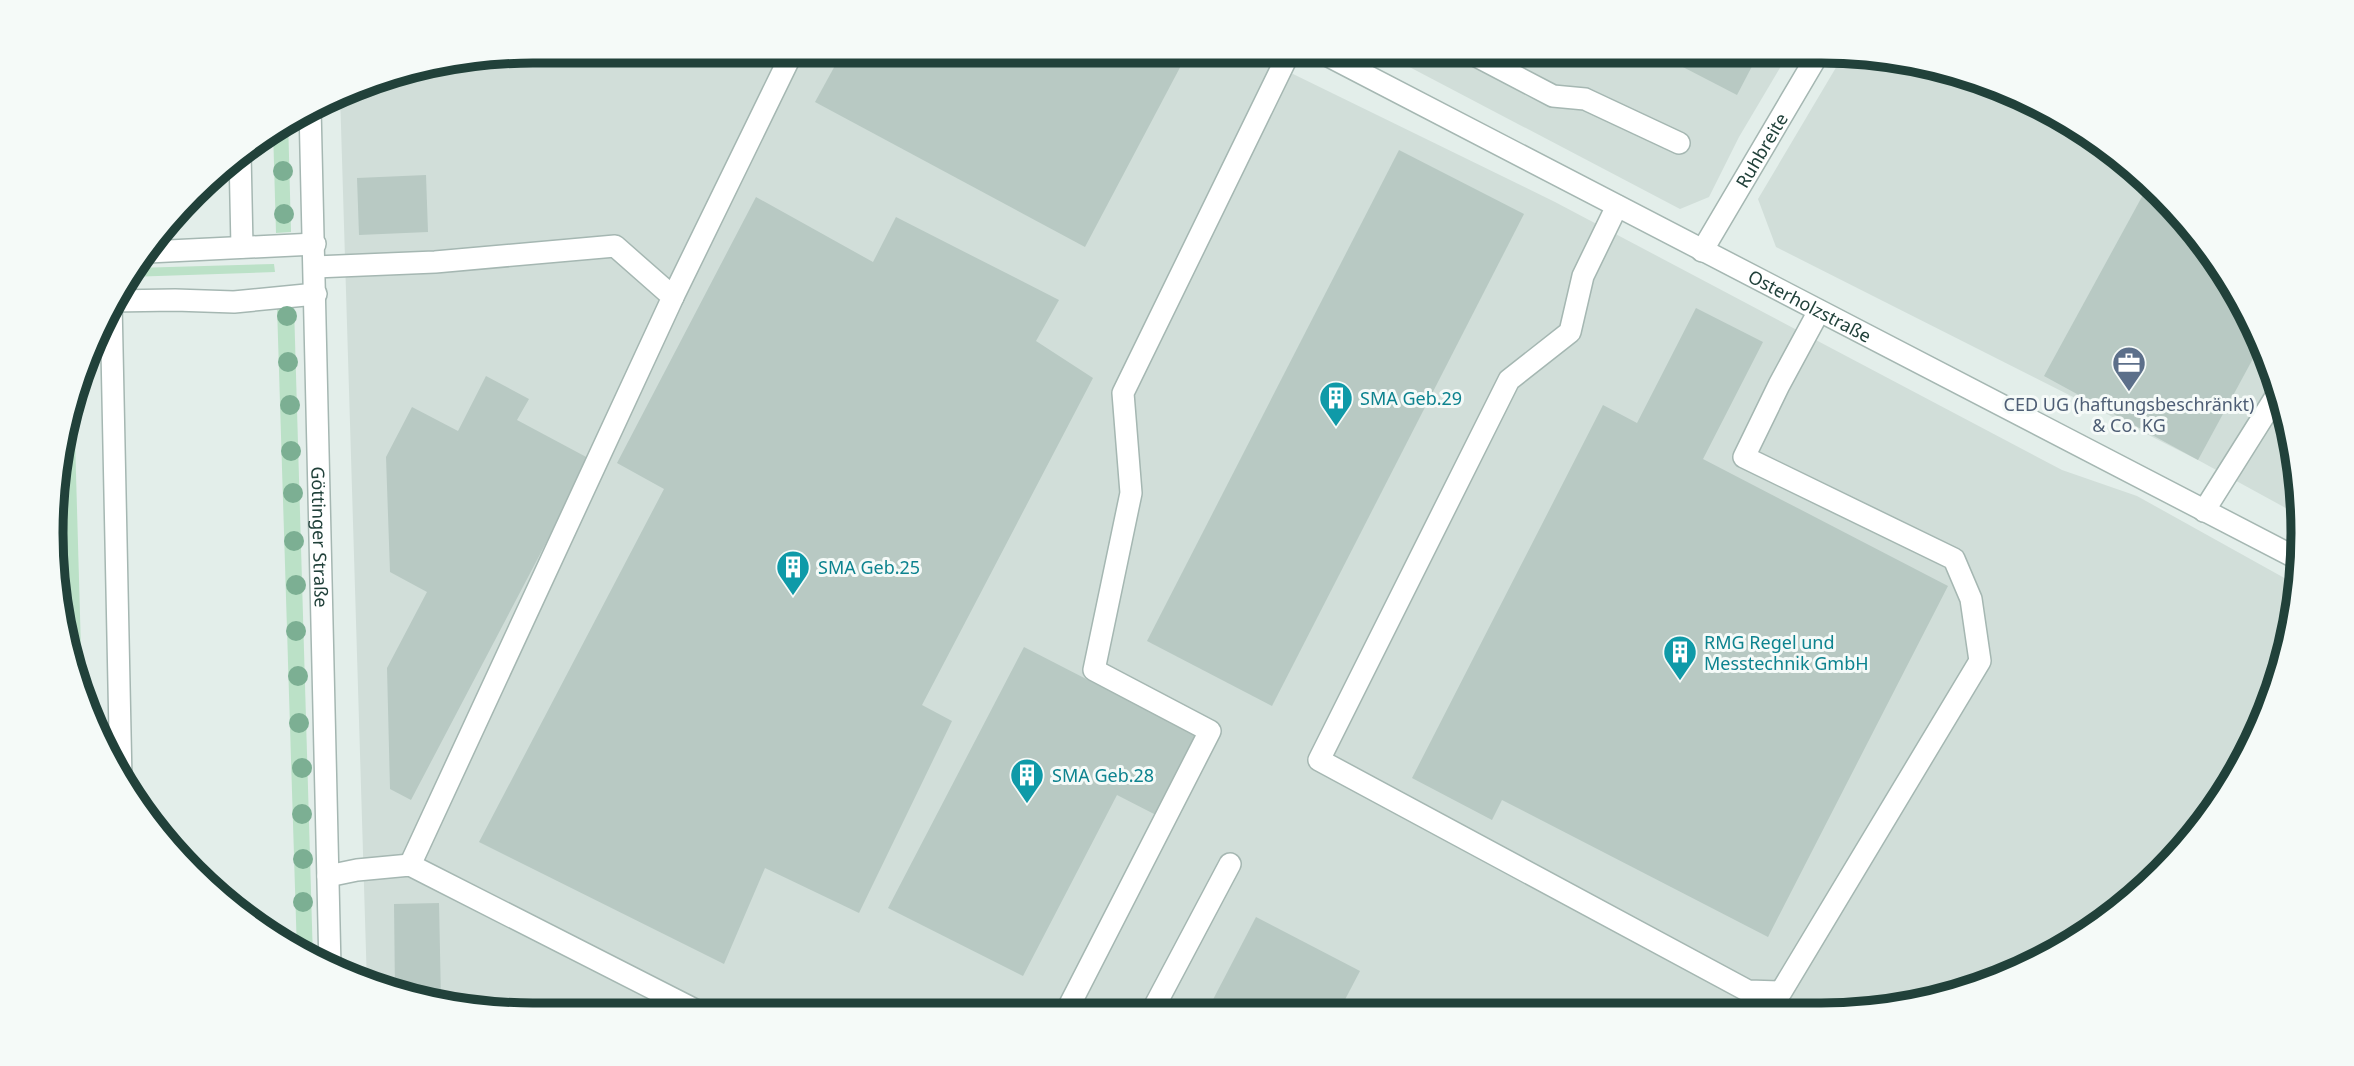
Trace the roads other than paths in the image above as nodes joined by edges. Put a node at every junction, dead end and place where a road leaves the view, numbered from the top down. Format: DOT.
graph roads {
  1 [pos="787,63"];
  2 [pos="1284,63"];
  3 [pos="1362,63"];
  4 [pos="1490,63"];
  5 [pos="1813,63"];
  6 [pos="310,119"];
  7 [pos="1679,143"];
  8 [pos="240,166"];
  9 [pos="1617,206"];
  10 [pos="314,244"];
  11 [pos="242,247"];
  12 [pos="1702,251"];
  13 [pos="157,252"];
  14 [pos="315,267"];
  15 [pos="316,294"];
  16 [pos="673,297"];
  17 [pos="124,302"];
  18 [pos="1819,311"];
  19 [pos="112,323"];
  20 [pos="2272,402"];
  21 [pos="2204,511"];
  22 [pos="2290,555"];
  23 [pos="121,758"];
  24 [pos="1230,864"];
  25 [pos="410,865"];
  26 [pos="328,876"];
  27 [pos="330,957"];
  28 [pos="681,1003"];
  29 [pos="1071,1003"];
  30 [pos="1156,1003"];
  1 -- 16 [label="street"];
  2 -- 29 [label="street"];
  3 -- 9 [label="street, Osterholzstraße"];
  4 -- 7 [label="street"];
  5 -- 12 [label="street, Ruhbreite"];
  6 -- 10 [label="street, Göttinger Straße"];
  8 -- 11 [label="street"];
  9 -- 12 [label="street, Osterholzstraße"];
  9 -- 18 [label="street"];
  10 -- 11 [label="street"];
  10 -- 14 [label="street, Göttinger Straße"];
  11 -- 13 [label="street"];
  12 -- 18 [label="street, Osterholzstraße"];
  14 -- 15 [label="street, Göttinger Straße"];
  14 -- 16 [label="street"];
  15 -- 17 [label="street"];
  15 -- 26 [label="street, Göttinger Straße"];
  16 -- 25 [label="street"];
  18 -- 21 [label="street, Osterholzstraße"];
  19 -- 23 [label="street"];
  20 -- 21 [label="street"];
  21 -- 22 [label="street, Osterholzstraße"];
  24 -- 30 [label="street"];
  25 -- 26 [label="street"];
  25 -- 28 [label="street"];
  26 -- 27 [label="street, Göttinger Straße"];
}
